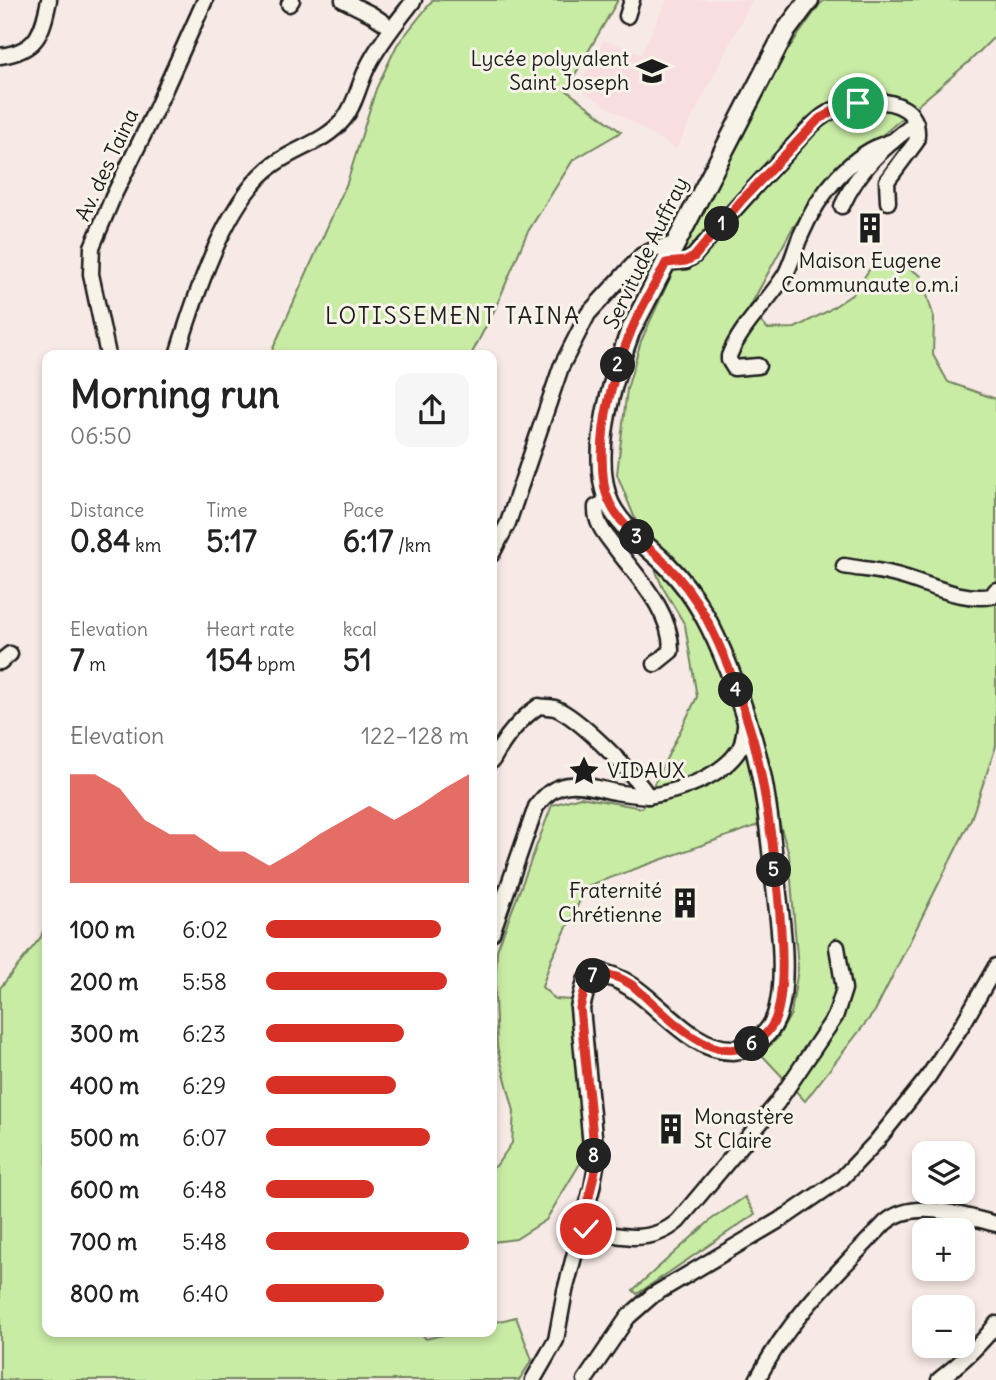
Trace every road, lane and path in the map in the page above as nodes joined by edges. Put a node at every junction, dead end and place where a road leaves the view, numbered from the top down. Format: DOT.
graph roads {
  1 [pos="49,0"];
  2 [pos="205,0"];
  3 [pos="343,0"];
  4 [pos="414,0"];
  5 [pos="632,0"];
  6 [pos="808,0"];
  7 [pos="627,16"];
  8 [pos="392,28"];
  9 [pos="0,56"];
  10 [pos="916,123"];
  11 [pos="893,141"];
  12 [pos="888,202"];
  13 [pos="842,206"];
  14 [pos="676,244"];
  15 [pos="666,263"];
  16 [pos="107,350"];
  17 [pos="179,350"];
  18 [pos="758,366"];
  19 [pos="608,501"];
  20 [pos="497,544"];
  21 [pos="844,566"];
  22 [pos="996,590"];
  23 [pos="655,664"];
  24 [pos="746,721"];
  25 [pos="497,753"];
  26 [pos="648,796"];
  27 [pos="497,919"];
  28 [pos="836,947"];
  29 [pos="996,966"];
  30 [pos="594,1157"];
  31 [pos="996,1224"];
  32 [pos="582,1228"];
  33 [pos="996,1324"];
  34 [pos="533,1380"];
  35 [pos="585,1380"];
  36 [pos="757,1380"];
  37 [pos="939,1380"];
  1 -- 9 [label="street"];
  2 -- 16 [label="street, Av. des Taina"];
  3 -- 8 [label="street"];
  4 -- 8 [label="street"];
  5 -- 7 [label="street"];
  6 -- 14 [label="street, Servitude Auffray"];
  8 -- 17 [label="street"];
  10 -- 11 [label="street"];
  10 -- 12 [label="street"];
  10 -- 15 [label="street"];
  11 -- 13 [label="street"];
  11 -- 18 [label="street"];
  14 -- 15 [label="street, Servitude Auffray"];
  14 -- 20 [label="street"];
  15 -- 19 [label="street, Servitude Auffray"];
  19 -- 23 [label="street"];
  19 -- 24 [label="street, Servitude Auffray"];
  21 -- 22 [label="street"];
  24 -- 26 [label="street"];
  24 -- 30 [label="street, Servitude Auffray"];
  25 -- 26 [label="street"];
  26 -- 27 [label="street"];
  28 -- 32 [label="street"];
  29 -- 35 [label="street"];
  30 -- 32 [label="street"];
  31 -- 36 [label="street"];
  32 -- 34 [label="street"];
  33 -- 37 [label="street"];
}
